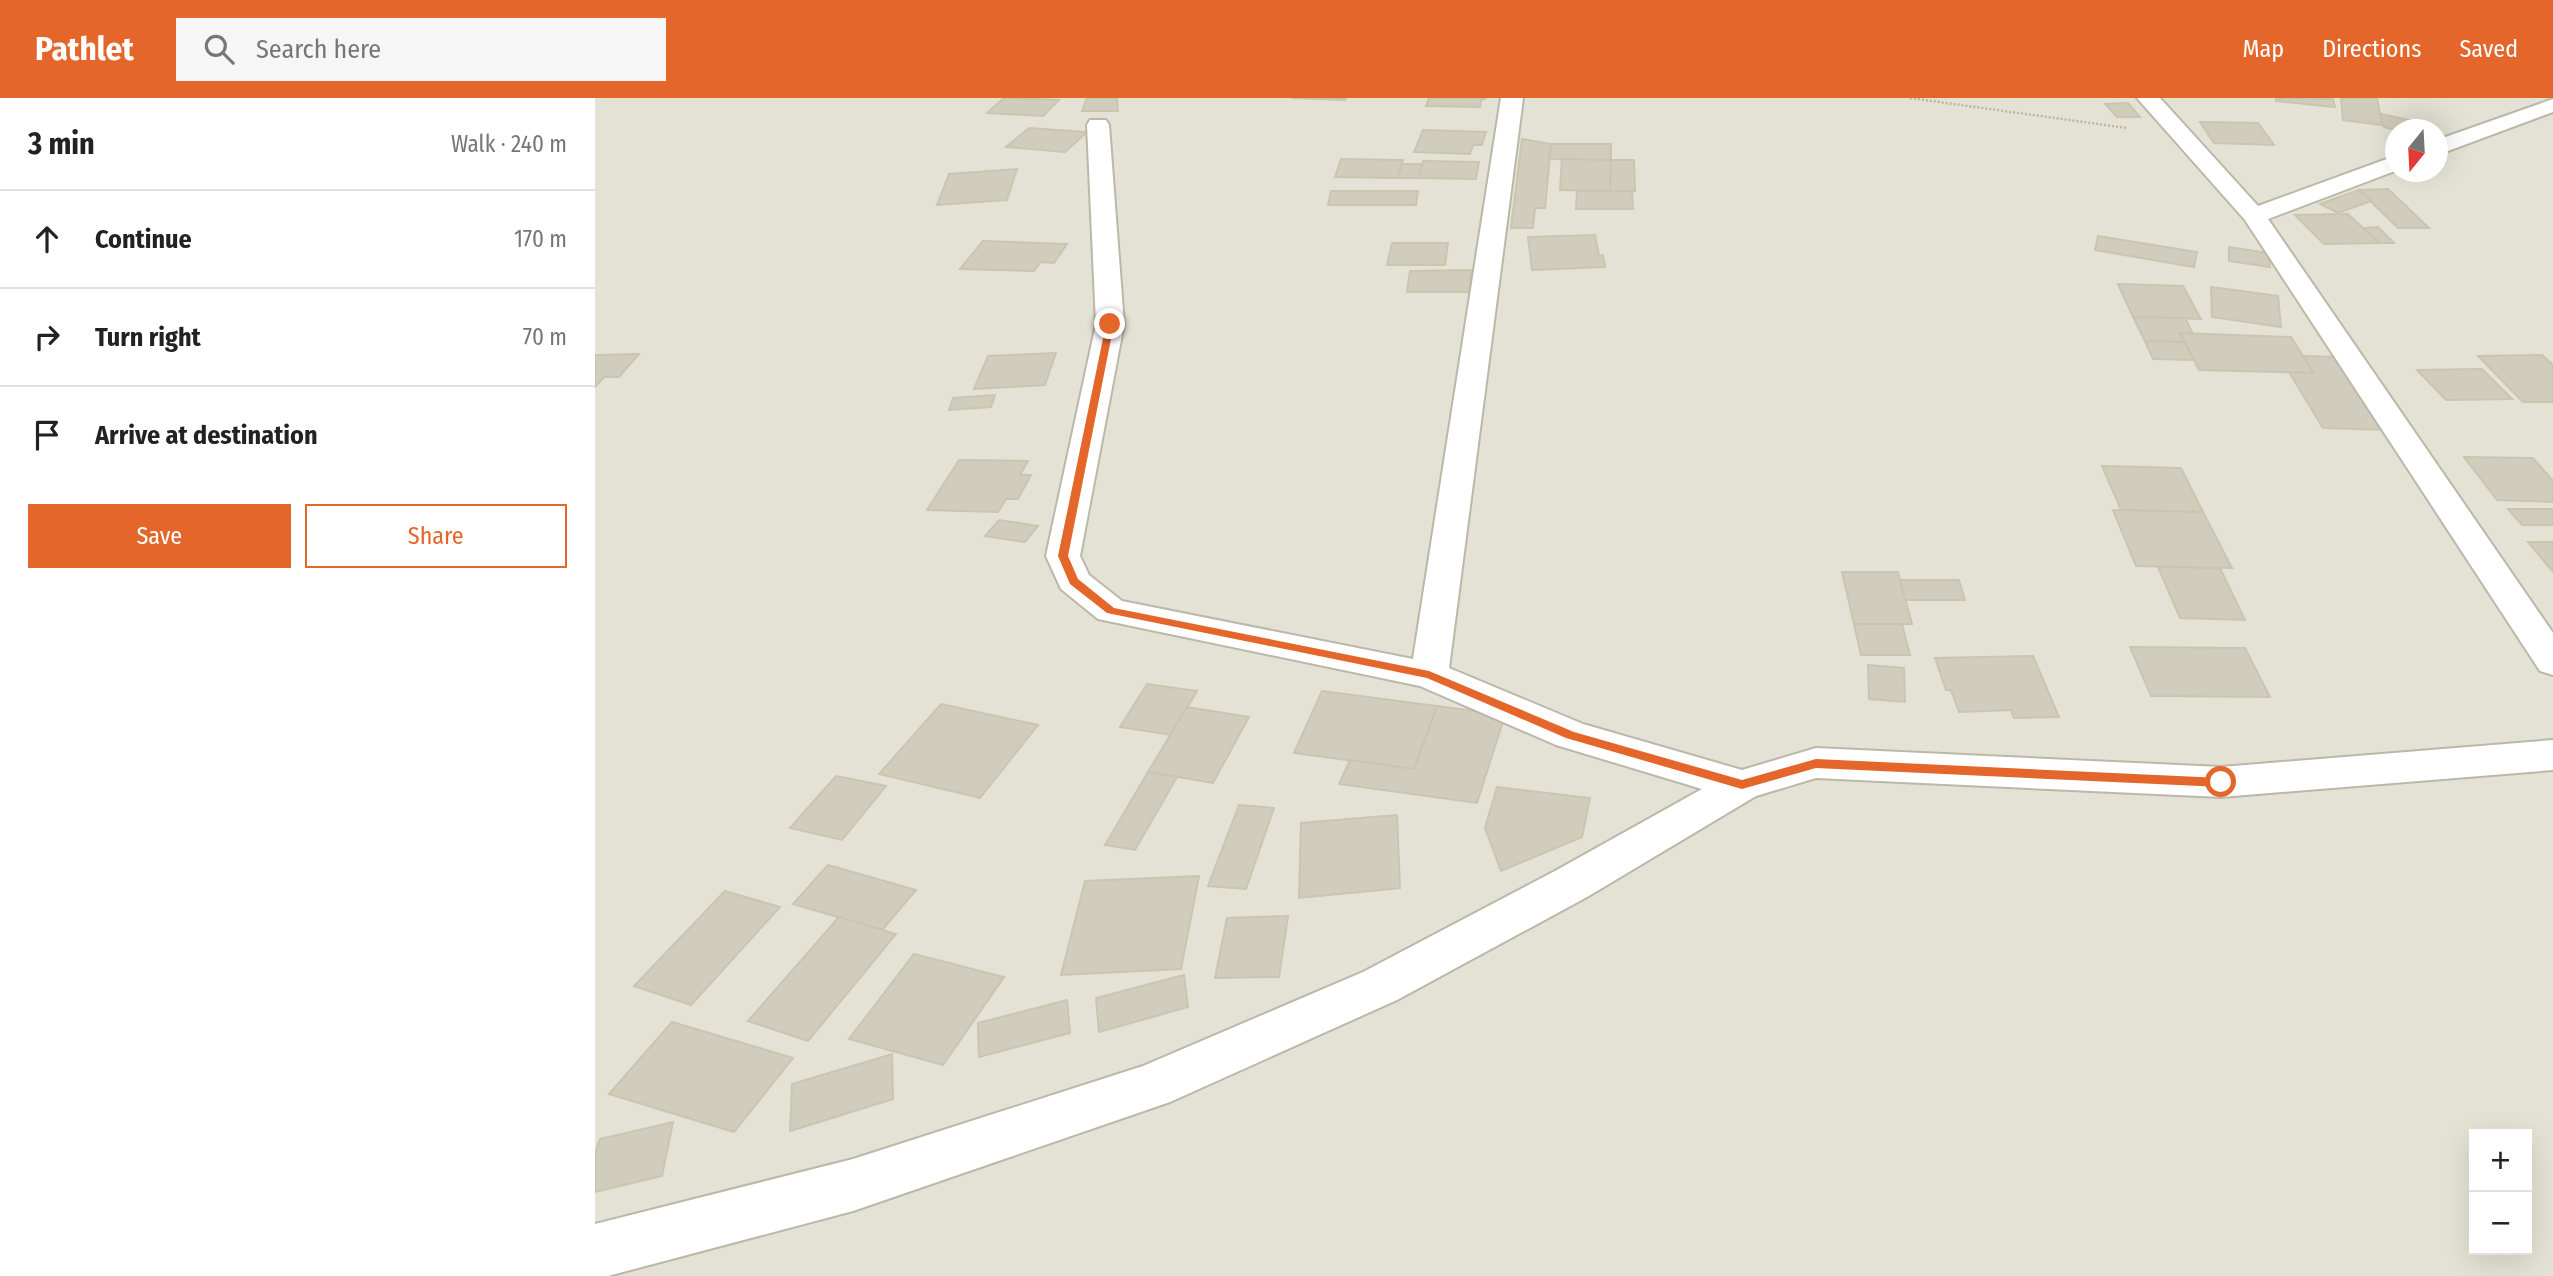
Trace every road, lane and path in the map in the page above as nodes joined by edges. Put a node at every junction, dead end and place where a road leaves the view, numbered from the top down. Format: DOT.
graph roads {
  1 [pos="1512,98"];
  2 [pos="1910,98"];
  3 [pos="2147,98"];
  4 [pos="2553,105"];
  5 [pos="1098,125"];
  6 [pos="2183,135"];
  7 [pos="2448,144"];
  8 [pos="2385,167"];
  9 [pos="2254,216"];
  10 [pos="2553,662"];
  11 [pos="1429,674"];
  12 [pos="2553,755"];
  13 [pos="1742,785"];
  14 [pos="595,1252"];
  1 -- 11 [label="street"];
  2 -- 6 [label="path"];
  3 -- 6 [label="street"];
  4 -- 7 [label="street"];
  5 -- 11 [label="street"];
  6 -- 9 [label="street"];
  8 -- 9 [label="street"];
  9 -- 10 [label="street"];
  11 -- 13 [label="street"];
  12 -- 13 [label="street"];
  13 -- 14 [label="street"];
}
